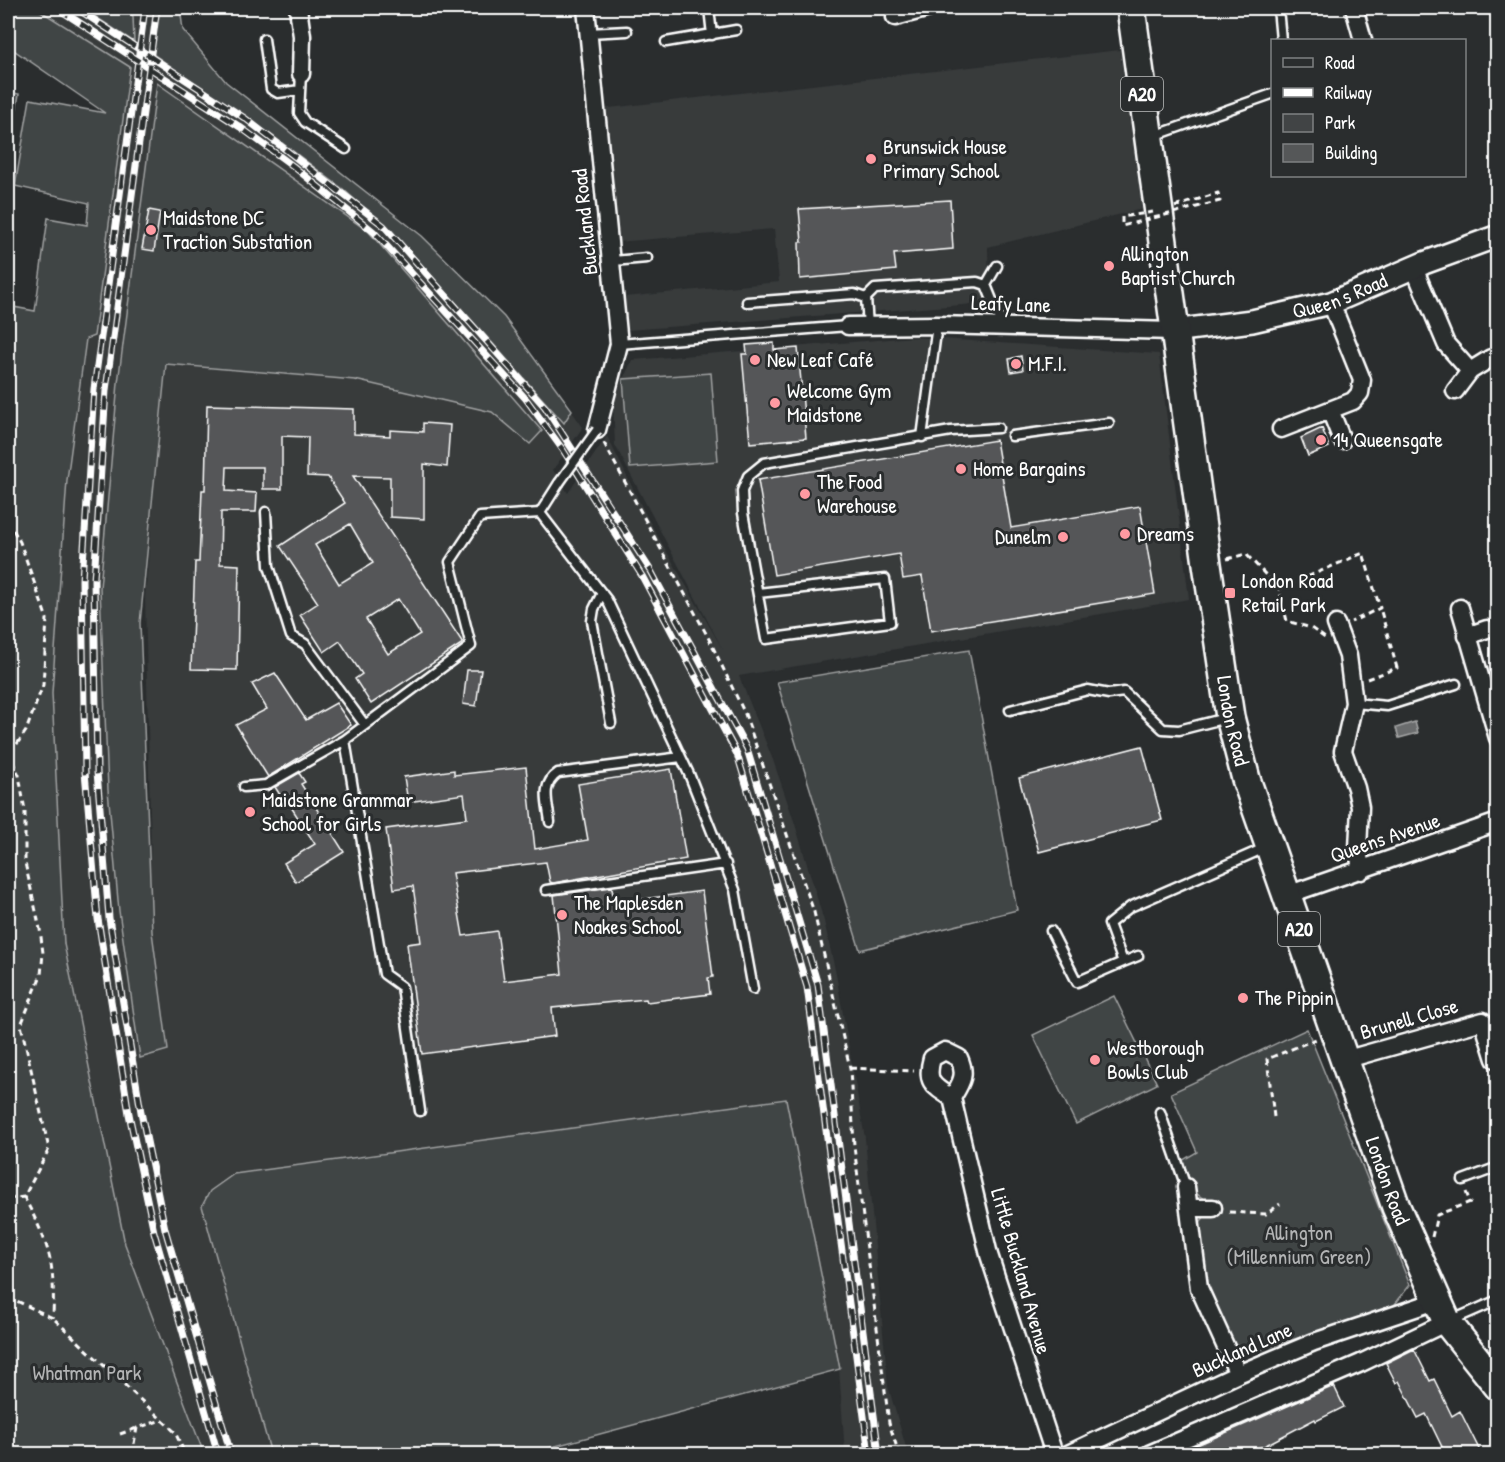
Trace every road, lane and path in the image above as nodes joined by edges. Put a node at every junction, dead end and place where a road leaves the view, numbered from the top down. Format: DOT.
graph roads {
  1 [pos="298,8"];
  2 [pos="586,8"];
  3 [pos="708,8"];
  4 [pos="929,8"];
  5 [pos="1131,8"];
  6 [pos="1278,8"];
  7 [pos="1354,8"];
  8 [pos="895,17"];
  9 [pos="736,30"];
  10 [pos="627,31"];
  11 [pos="588,33"];
  12 [pos="712,35"];
  13 [pos="264,39"];
  14 [pos="1281,39"];
  15 [pos="1363,39"];
  16 [pos="666,42"];
  17 [pos="300,82"];
  18 [pos="1271,94"];
  19 [pos="1148,138"];
  20 [pos="346,149"];
  21 [pos="1171,208"];
  22 [pos="1153,212"];
  23 [pos="1497,236"];
  24 [pos="647,258"];
  25 [pos="613,261"];
  26 [pos="998,266"];
  27 [pos="1414,268"];
  28 [pos="986,285"];
  29 [pos="866,298"];
  30 [pos="747,302"];
  31 [pos="1331,303"];
  32 [pos="937,325"];
  33 [pos="848,326"];
  34 [pos="868,326"];
  35 [pos="1003,327"];
  36 [pos="1173,331"];
  37 [pos="619,344"];
  38 [pos="1491,358"];
  39 [pos="1470,371"];
  40 [pos="1455,391"];
  41 [pos="1330,410"];
  42 [pos="1109,423"];
  43 [pos="998,428"];
  44 [pos="1281,429"];
  45 [pos="597,430"];
  46 [pos="922,436"];
  47 [pos="1012,436"];
  48 [pos="1342,440"];
  49 [pos="266,512"];
  50 [pos="540,513"];
  51 [pos="8,521"];
  52 [pos="1207,564"];
  53 [pos="1279,589"];
  54 [pos="602,593"];
  55 [pos="758,593"];
  56 [pos="1380,608"];
  57 [pos="1460,608"];
  58 [pos="1342,623"];
  59 [pos="1487,629"];
  60 [pos="1467,636"];
  61 [pos="1348,656"];
  62 [pos="1351,684"];
  63 [pos="1456,684"];
  64 [pos="1353,703"];
  65 [pos="1010,710"];
  66 [pos="1230,717"];
  67 [pos="611,723"];
  68 [pos="365,725"];
  69 [pos="1497,738"];
  70 [pos="345,740"];
  71 [pos="9,753"];
  72 [pos="681,757"];
  73 [pos="8,773"];
  74 [pos="244,787"];
  75 [pos="550,822"];
  76 [pos="1497,822"];
  77 [pos="1270,846"];
  78 [pos="726,864"];
  79 [pos="1361,871"];
  80 [pos="546,890"];
  81 [pos="1287,896"];
  82 [pos="1052,931"];
  83 [pos="1138,956"];
  84 [pos="1124,962"];
  85 [pos="753,989"];
  86 [pos="1302,1044"];
  87 [pos="1495,1059"];
  88 [pos="1344,1060"];
  89 [pos="850,1068"];
  90 [pos="928,1072"];
  91 [pos="952,1098"];
  92 [pos="420,1111"];
  93 [pos="1160,1112"];
  94 [pos="1274,1117"];
  95 [pos="1497,1167"];
  96 [pos="1463,1180"];
  97 [pos="1186,1186"];
  98 [pos="24,1197"];
  99 [pos="8,1199"];
  100 [pos="1280,1204"];
  101 [pos="1189,1208"];
  102 [pos="1213,1208"];
  103 [pos="1411,1243"];
  104 [pos="8,1297"];
  105 [pos="1497,1300"];
  106 [pos="1443,1311"];
  107 [pos="53,1318"];
  108 [pos="1238,1374"];
  109 [pos="1497,1386"];
  110 [pos="162,1420"];
  111 [pos="137,1428"];
  112 [pos="120,1434"];
  113 [pos="132,1455"];
  114 [pos="185,1455"];
  115 [pos="899,1455"];
  116 [pos="1054,1455"];
  117 [pos="1068,1455"];
  118 [pos="1149,1455"];
  1 -- 17 [label="street"];
  2 -- 11 [label="street, Buckland Road"];
  3 -- 12 [label="lane"];
  4 -- 8 [label="street"];
  5 -- 19 [label="main road, London Road / A20"];
  6 -- 14 [label="lane"];
  7 -- 15 [label="street"];
  9 -- 12 [label="lane"];
  10 -- 11 [label="lane"];
  11 -- 25 [label="street, Buckland Road"];
  12 -- 16 [label="lane"];
  13 -- 17 [label="lane"];
  17 -- 20 [label="lane"];
  18 -- 19 [label="lane"];
  19 -- 36 [label="main road, London Road / A20"];
  21 -- 22 [label="path, bridge"];
  23 -- 27 [label="street, Queen's Road"];
  24 -- 25 [label="lane"];
  25 -- 37 [label="street, Buckland Road"];
  26 -- 28 [label="lane"];
  27 -- 31 [label="street, Queen's Road"];
  27 -- 39 [label="street"];
  28 -- 29 [label="lane"];
  28 -- 35 [label="lane"];
  29 -- 30 [label="lane"];
  29 -- 34 [label="lane"];
  31 -- 36 [label="street, Queen's Road"];
  31 -- 41 [label="street"];
  32 -- 34 [label="street, Leafy Lane"];
  32 -- 35 [label="street, Leafy Lane"];
  32 -- 46 [label="lane"];
  33 -- 34 [label="street, Leafy Lane"];
  33 -- 37 [label="lane"];
  35 -- 36 [label="street, Leafy Lane"];
  36 -- 52 [label="main road, London Road / A20"];
  37 -- 45 [label="street, Buckland Road"];
  38 -- 39 [label="street"];
  39 -- 40 [label="street"];
  41 -- 44 [label="street"];
  41 -- 48 [label="street"];
  42 -- 47 [label="lane"];
  43 -- 46 [label="lane"];
  45 -- 50 [label="lane, bridge"];
  45 -- 89 [label="path"];
  46 -- 55 [label="lane"];
  49 -- 68 [label="lane"];
  50 -- 54 [label="lane"];
  50 -- 68 [label="lane"];
  51 -- 71 [label="path"];
  52 -- 53 [label="path"];
  52 -- 66 [label="main road, London Road / A20"];
  53 -- 56 [label="path"];
  53 -- 61 [label="path"];
  54 -- 67 [label="lane"];
  54 -- 72 [label="lane"];
  55 -- 55 [label="lane"];
  56 -- 58 [label="path"];
  56 -- 62 [label="path"];
  57 -- 60 [label="street"];
  58 -- 61 [label="street"];
  59 -- 60 [label="street"];
  60 -- 69 [label="street"];
  61 -- 62 [label="street"];
  62 -- 64 [label="street"];
  63 -- 64 [label="lane"];
  64 -- 79 [label="street"];
  65 -- 66 [label="lane"];
  66 -- 77 [label="main road, London Road / A20"];
  68 -- 70 [label="lane"];
  70 -- 74 [label="lane"];
  70 -- 92 [label="lane"];
  71 -- 73 [label="path"];
  71 -- 98 [label="path"];
  72 -- 75 [label="lane"];
  72 -- 78 [label="lane"];
  76 -- 79 [label="street, Queens Avenue"];
  77 -- 81 [label="main road, London Road / A20"];
  77 -- 84 [label="lane"];
  78 -- 80 [label="lane"];
  78 -- 85 [label="lane"];
  79 -- 81 [label="street, Queens Avenue"];
  81 -- 88 [label="main road, London Road / A20"];
  82 -- 84 [label="lane"];
  83 -- 84 [label="lane"];
  86 -- 94 [label="path"];
  87 -- 88 [label="street, Brunell Close"];
  88 -- 103 [label="main road, London Road / A20"];
  89 -- 90 [label="path"];
  89 -- 115 [label="path"];
  90 -- 91 [label="street"];
  90 -- 91 [label="street"];
  91 -- 116 [label="street, Little Buckland Avenue"];
  93 -- 97 [label="lane"];
  95 -- 96 [label="lane"];
  96 -- 103 [label="path"];
  97 -- 101 [label="street"];
  98 -- 99 [label="path"];
  98 -- 107 [label="path"];
  100 -- 102 [label="path"];
  101 -- 102 [label="street"];
  101 -- 108 [label="street"];
  103 -- 106 [label="main road, London Road / A20"];
  104 -- 107 [label="path"];
  105 -- 106 [label="lane"];
  106 -- 108 [label="street, Buckland Lane"];
  106 -- 109 [label="main road, London Road / A20"];
  106 -- 118 [label="street"];
  107 -- 110 [label="path"];
  108 -- 117 [label="street, Buckland Lane"];
  110 -- 111 [label="path"];
  110 -- 114 [label="path"];
  111 -- 112 [label="path"];
  111 -- 113 [label="path"];
}
